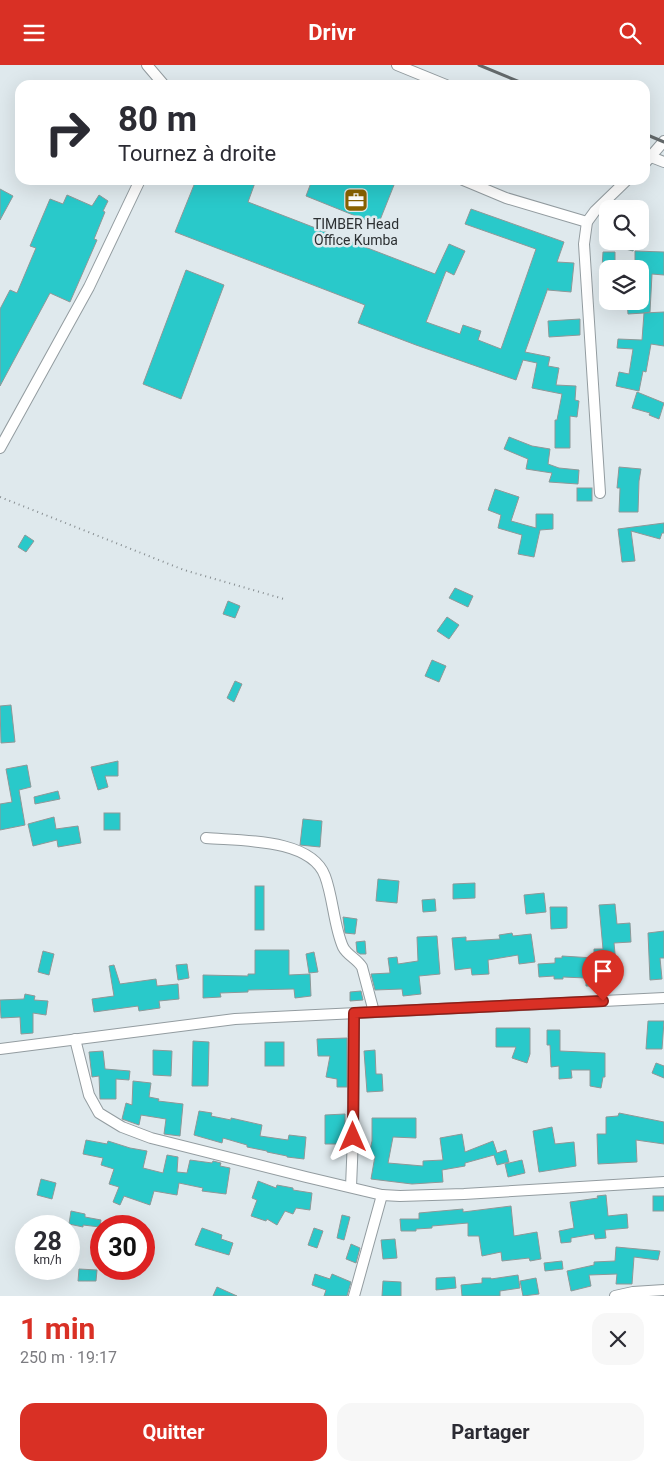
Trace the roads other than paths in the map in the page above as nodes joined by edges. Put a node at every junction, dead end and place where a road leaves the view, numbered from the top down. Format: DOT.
graph roads {
  1 [pos="147,65"];
  2 [pos="397,65"];
  3 [pos="160,80"];
  4 [pos="434,80"];
  5 [pos="664,141"];
  6 [pos="650,155"];
  7 [pos="650,159"];
  8 [pos="664,162"];
  9 [pos="138,185"];
  10 [pos="475,185"];
  11 [pos="622,185"];
  12 [pos="587,222"];
  13 [pos="0,448"];
  14 [pos="600,493"];
  15 [pos="206,838"];
  16 [pos="664,998"];
  17 [pos="374,1012"];
  18 [pos="354,1013"];
  19 [pos="75,1039"];
  20 [pos="0,1049"];
  21 [pos="664,1182"];
  22 [pos="351,1187"];
  23 [pos="382,1195"];
  24 [pos="664,1291"];
  25 [pos="354,1296"];
  26 [pos="615,1296"];
  1 -- 3 [label="street"];
  2 -- 4 [label="street"];
  5 -- 6 [label="street"];
  7 -- 8 [label="street"];
  9 -- 13 [label="street"];
  10 -- 12 [label="street"];
  11 -- 12 [label="street"];
  12 -- 14 [label="street"];
  15 -- 17 [label="street"];
  16 -- 17 [label="street"];
  17 -- 18 [label="street"];
  18 -- 19 [label="street"];
  18 -- 22 [label="street"];
  19 -- 20 [label="street"];
  19 -- 22 [label="street"];
  21 -- 23 [label="street"];
  22 -- 23 [label="street"];
  23 -- 25 [label="street"];
  24 -- 26 [label="street"];
}
